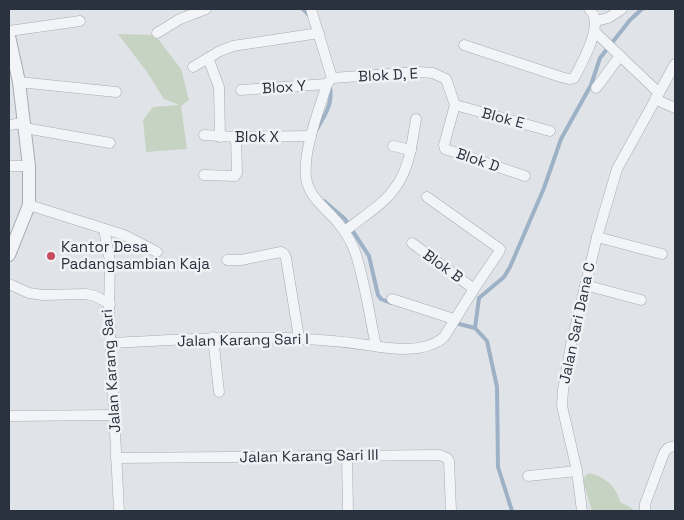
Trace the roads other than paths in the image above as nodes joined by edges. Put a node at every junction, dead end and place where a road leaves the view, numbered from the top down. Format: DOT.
graph roads {
  1 [pos="206,9"];
  2 [pos="311,9"];
  3 [pos="589,9"];
  4 [pos="622,9"];
  5 [pos="596,21"];
  6 [pos="80,22"];
  7 [pos="9,30"];
  8 [pos="157,33"];
  9 [pos="319,33"];
  10 [pos="598,35"];
  11 [pos="9,36"];
  12 [pos="464,45"];
  13 [pos="620,56"];
  14 [pos="208,58"];
  15 [pos="675,64"];
  16 [pos="193,67"];
  17 [pos="15,76"];
  18 [pos="330,81"];
  19 [pos="596,88"];
  20 [pos="241,90"];
  21 [pos="116,92"];
  22 [pos="657,96"];
  23 [pos="455,105"];
  24 [pos="675,108"];
  25 [pos="416,119"];
  26 [pos="9,125"];
  27 [pos="24,125"];
  28 [pos="550,131"];
  29 [pos="204,135"];
  30 [pos="311,136"];
  31 [pos="220,137"];
  32 [pos="236,137"];
  33 [pos="110,143"];
  34 [pos="393,146"];
  35 [pos="411,150"];
  36 [pos="9,166"];
  37 [pos="28,166"];
  38 [pos="204,175"];
  39 [pos="526,176"];
  40 [pos="427,197"];
  41 [pos="29,205"];
  42 [pos="104,230"];
  43 [pos="345,231"];
  44 [pos="597,237"];
  45 [pos="412,243"];
  46 [pos="157,252"];
  47 [pos="662,254"];
  48 [pos="9,255"];
  49 [pos="227,260"];
  50 [pos="9,284"];
  51 [pos="585,285"];
  52 [pos="474,289"];
  53 [pos="392,299"];
  54 [pos="641,300"];
  55 [pos="110,304"];
  56 [pos="454,319"];
  57 [pos="213,337"];
  58 [pos="299,338"];
  59 [pos="111,344"];
  60 [pos="376,346"];
  61 [pos="219,392"];
  62 [pos="114,415"];
  63 [pos="9,416"];
  64 [pos="675,446"];
  65 [pos="347,455"];
  66 [pos="116,458"];
  67 [pos="577,471"];
  68 [pos="528,476"];
  69 [pos="119,511"];
  70 [pos="348,511"];
  71 [pos="451,511"];
  72 [pos="582,511"];
  73 [pos="645,511"];
  1 -- 8 [label="street"];
  2 -- 9 [label="street"];
  3 -- 5 [label="street"];
  4 -- 5 [label="street"];
  5 -- 10 [label="street"];
  6 -- 7 [label="street"];
  9 -- 14 [label="street"];
  9 -- 18 [label="street"];
  10 -- 12 [label="street"];
  10 -- 13 [label="street"];
  11 -- 17 [label="street"];
  13 -- 19 [label="street"];
  13 -- 22 [label="street"];
  14 -- 16 [label="street"];
  14 -- 31 [label="street"];
  15 -- 22 [label="street, Jalan Sari Dana C"];
  17 -- 21 [label="street"];
  17 -- 27 [label="street"];
  18 -- 20 [label="street, Blox Y"];
  18 -- 23 [label="street, Blok D, E"];
  18 -- 30 [label="street"];
  22 -- 24 [label="street"];
  22 -- 44 [label="street, Jalan Sari Dana C"];
  23 -- 28 [label="street, Blok E"];
  23 -- 39 [label="street, Blok D"];
  25 -- 35 [label="street"];
  26 -- 27 [label="street"];
  27 -- 33 [label="street"];
  27 -- 37 [label="street"];
  29 -- 31 [label="street, Blok X"];
  30 -- 32 [label="street, Blok X"];
  30 -- 43 [label="street"];
  31 -- 32 [label="street, Blok X"];
  32 -- 38 [label="street"];
  34 -- 35 [label="street"];
  35 -- 43 [label="street"];
  36 -- 37 [label="street"];
  37 -- 41 [label="street"];
  40 -- 52 [label="street, Jalan Karang Sari I"];
  41 -- 42 [label="street"];
  41 -- 48 [label="street"];
  42 -- 46 [label="street"];
  42 -- 55 [label="street"];
  43 -- 60 [label="street"];
  44 -- 47 [label="street"];
  44 -- 51 [label="street, Jalan Sari Dana C"];
  45 -- 52 [label="street, Blok B"];
  49 -- 58 [label="street"];
  50 -- 55 [label="street, Jalan Karang Sari"];
  51 -- 54 [label="street"];
  51 -- 67 [label="street, Jalan Sari Dana C"];
  52 -- 56 [label="street, Jalan Karang Sari I"];
  53 -- 56 [label="street"];
  55 -- 59 [label="street, Jalan Karang Sari"];
  56 -- 60 [label="street, Jalan Karang Sari I"];
  57 -- 58 [label="street, Jalan Karang Sari I"];
  57 -- 59 [label="street, Jalan Karang Sari I"];
  57 -- 61 [label="street"];
  58 -- 60 [label="street, Jalan Karang Sari I"];
  59 -- 62 [label="street, Jalan Karang Sari"];
  62 -- 63 [label="street"];
  62 -- 66 [label="street, Jalan Karang Sari"];
  64 -- 73 [label="street"];
  65 -- 66 [label="street, Jalan Karang Sari III"];
  65 -- 70 [label="street"];
  65 -- 71 [label="street, Jalan Karang Sari III"];
  66 -- 69 [label="street, Jalan Karang Sari"];
  67 -- 68 [label="street"];
  67 -- 72 [label="street, Jalan Sari Dana C"];
}
